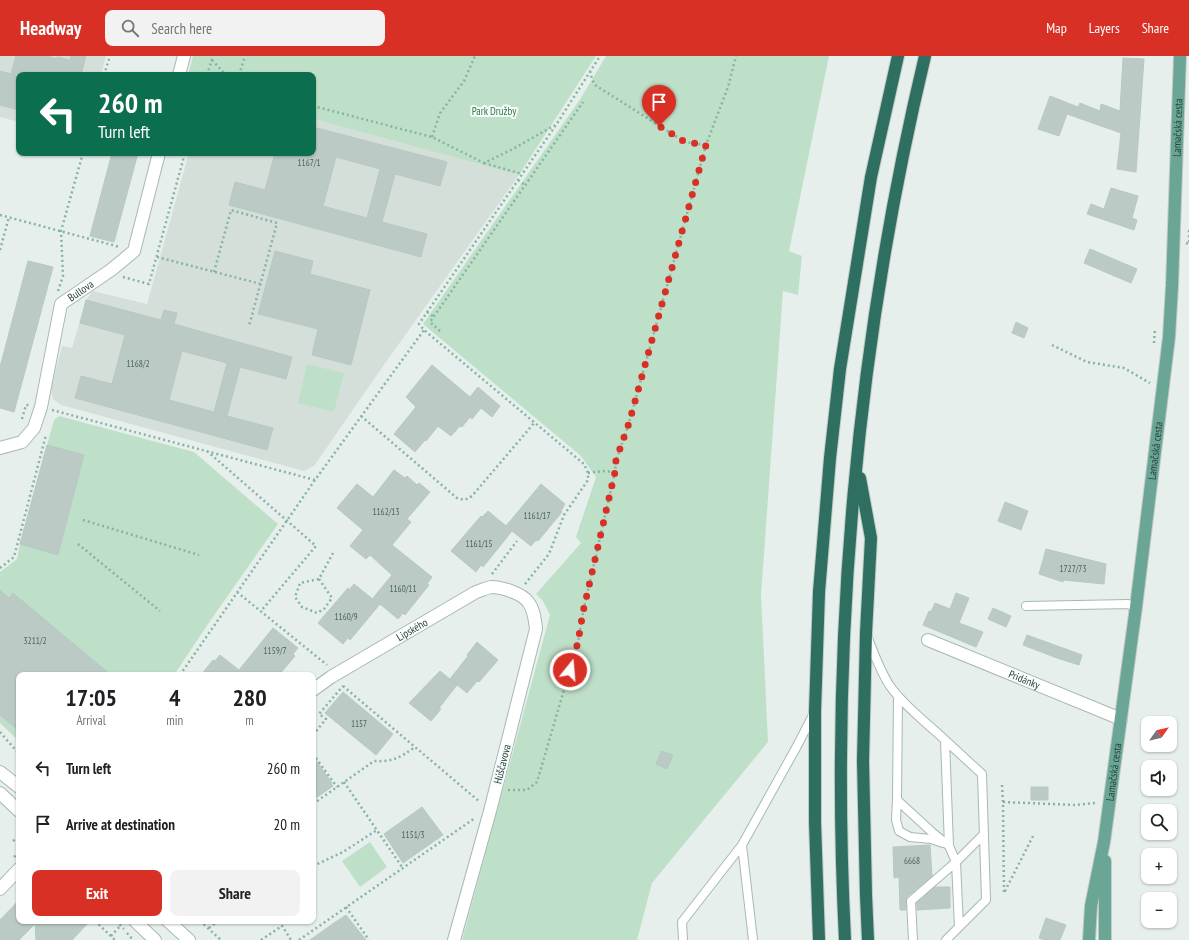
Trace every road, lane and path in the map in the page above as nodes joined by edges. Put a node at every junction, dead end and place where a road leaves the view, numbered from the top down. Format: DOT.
graph roads {
  1 [pos="110,56"];
  2 [pos="184,56"];
  3 [pos="213,56"];
  4 [pos="244,56"];
  5 [pos="475,56"];
  6 [pos="600,56"];
  7 [pos="736,56"];
  8 [pos="898,56"];
  9 [pos="925,56"];
  10 [pos="1180,56"];
  11 [pos="212,60"];
  12 [pos="590,70"];
  13 [pos="105,72"];
  14 [pos="180,72"];
  15 [pos="208,72"];
  16 [pos="223,72"];
  17 [pos="240,72"];
  18 [pos="583,102"];
  19 [pos="316,107"];
  20 [pos="556,125"];
  21 [pos="432,137"];
  22 [pos="706,145"];
  23 [pos="82,156"];
  24 [pos="158,156"];
  25 [pos="484,163"];
  26 [pos="522,174"];
  27 [pos="518,180"];
  28 [pos="525,185"];
  29 [pos="0,215"];
  30 [pos="9,217"];
  31 [pos="1189,229"];
  32 [pos="61,231"];
  33 [pos="1188,244"];
  34 [pos="0,250"];
  35 [pos="134,250"];
  36 [pos="157,257"];
  37 [pos="214,272"];
  38 [pos="261,284"];
  39 [pos="56,298"];
  40 [pos="427,312"];
  41 [pos="434,317"];
  42 [pos="249,326"];
  43 [pos="424,330"];
  44 [pos="440,331"];
  45 [pos="1052,345"];
  46 [pos="1150,383"];
  47 [pos="48,407"];
  48 [pos="361,416"];
  49 [pos="51,417"];
  50 [pos="535,422"];
  51 [pos="21,423"];
  52 [pos="47,430"];
  53 [pos="0,448"];
  54 [pos="207,451"];
  55 [pos="857,461"];
  56 [pos="615,472"];
  57 [pos="588,473"];
  58 [pos="315,480"];
  59 [pos="83,520"];
  60 [pos="287,522"];
  61 [pos="517,542"];
  62 [pos="78,544"];
  63 [pos="333,553"];
  64 [pos="199,555"];
  65 [pos="0,568"];
  66 [pos="319,579"];
  67 [pos="488,580"];
  68 [pos="237,592"];
  69 [pos="516,593"];
  70 [pos="1026,606"];
  71 [pos="1136,607"];
  72 [pos="160,611"];
  73 [pos="261,612"];
  74 [pos="866,633"];
  75 [pos="928,640"];
  76 [pos="182,672"];
  77 [pos="334,675"];
  78 [pos="343,686"];
  79 [pos="316,688"];
  80 [pos="898,696"];
  81 [pos="815,711"];
  82 [pos="1121,719"];
  83 [pos="316,731"];
  84 [pos="0,732"];
  85 [pos="945,740"];
  86 [pos="415,747"];
  87 [pos="16,751"];
  88 [pos="316,758"];
  89 [pos="0,772"];
  90 [pos="344,782"];
  91 [pos="16,785"];
  92 [pos="1002,785"];
  93 [pos="337,787"];
  94 [pos="495,789"];
  95 [pos="0,793"];
  96 [pos="1097,796"];
  97 [pos="897,800"];
  98 [pos="316,802"];
  99 [pos="1003,802"];
  100 [pos="482,804"];
  101 [pos="16,808"];
  102 [pos="478,816"];
  103 [pos="377,830"];
  104 [pos="984,834"];
  105 [pos="1033,836"];
  106 [pos="16,838"];
  107 [pos="13,841"];
  108 [pos="1104,842"];
  109 [pos="742,845"];
  110 [pos="949,846"];
  111 [pos="956,862"];
  112 [pos="316,865"];
  113 [pos="402,867"];
  114 [pos="16,872"];
  115 [pos="0,889"];
  116 [pos="346,907"];
  117 [pos="98,924"];
  118 [pos="120,924"];
  119 [pos="138,924"];
  120 [pos="171,924"];
  121 [pos="204,924"];
  122 [pos="214,924"];
  123 [pos="282,926"];
  124 [pos="959,927"];
  125 [pos="209,928"];
  126 [pos="111,936"];
  127 [pos="115,940"];
  128 [pos="155,940"];
  129 [pos="189,940"];
  130 [pos="221,940"];
  131 [pos="261,940"];
  132 [pos="291,940"];
  133 [pos="299,940"];
  134 [pos="369,940"];
  135 [pos="454,940"];
  136 [pos="683,940"];
  137 [pos="753,940"];
  138 [pos="819,940"];
  139 [pos="845,940"];
  140 [pos="868,940"];
  141 [pos="913,940"];
  142 [pos="946,940"];
  143 [pos="1089,940"];
  144 [pos="1105,940"];
  1 -- 13 [label="path"];
  2 -- 14 [label="street"];
  3 -- 11 [label="path"];
  4 -- 17 [label="path"];
  5 -- 21 [label="path"];
  6 -- 12 [label="path"];
  7 -- 22 [label="path"];
  8 -- 81 [label="highway"];
  9 -- 55 [label="highway"];
  10 -- 71 [label="main road, Lamačská cesta"];
  11 -- 15 [label="path"];
  11 -- 16 [label="path"];
  12 -- 20 [label="path"];
  12 -- 22 [label="path"];
  18 -- 28 [label="path"];
  19 -- 21 [label="path"];
  20 -- 25 [label="path"];
  20 -- 26 [label="path"];
  21 -- 25 [label="path"];
  22 -- 56 [label="path"];
  23 -- 32 [label="path"];
  24 -- 35 [label="street"];
  25 -- 26 [label="path"];
  26 -- 27 [label="path"];
  27 -- 28 [label="path"];
  27 -- 40 [label="path"];
  28 -- 41 [label="path"];
  29 -- 30 [label="path"];
  30 -- 32 [label="path"];
  30 -- 34 [label="path"];
  31 -- 33 [label="path"];
  32 -- 35 [label="path"];
  32 -- 39 [label="path"];
  35 -- 47 [label="street, Bullova"];
  36 -- 37 [label="path"];
  37 -- 38 [label="path"];
  37 -- 38 [label="path"];
  38 -- 42 [label="path"];
  40 -- 41 [label="path"];
  40 -- 43 [label="path"];
  41 -- 44 [label="path"];
  43 -- 48 [label="path"];
  43 -- 50 [label="path"];
  45 -- 46 [label="path"];
  47 -- 49 [label="path"];
  47 -- 51 [label="path"];
  47 -- 53 [label="street, Bullova"];
  47 -- 54 [label="path"];
  48 -- 50 [label="path"];
  48 -- 58 [label="path"];
  50 -- 57 [label="path"];
  52 -- 65 [label="path"];
  54 -- 58 [label="path"];
  54 -- 60 [label="path"];
  55 -- 74 [label="highway"];
  55 -- 139 [label="highway"];
  56 -- 57 [label="path"];
  56 -- 94 [label="path"];
  57 -- 69 [label="path"];
  58 -- 60 [label="path"];
  59 -- 64 [label="path"];
  60 -- 68 [label="path"];
  60 -- 73 [label="path"];
  61 -- 67 [label="path"];
  62 -- 72 [label="path"];
  63 -- 66 [label="path"];
  66 -- 66 [label="path"];
  68 -- 73 [label="path"];
  68 -- 76 [label="path"];
  69 -- 77 [label="street, Lipského"];
  69 -- 94 [label="street, Húščavova"];
  70 -- 71 [label="lane"];
  71 -- 82 [label="main road, Lamačská cesta"];
  73 -- 77 [label="path"];
  74 -- 80 [label="lane"];
  74 -- 140 [label="highway"];
  75 -- 82 [label="street, Pridánky"];
  77 -- 78 [label="path"];
  77 -- 79 [label="street, Lipského"];
  78 -- 83 [label="path"];
  78 -- 86 [label="path"];
  80 -- 85 [label="lane"];
  80 -- 97 [label="lane"];
  81 -- 109 [label="lane"];
  81 -- 138 [label="highway"];
  82 -- 108 [label="main road, Lamačská cesta"];
  84 -- 87 [label="path"];
  85 -- 104 [label="lane"];
  85 -- 110 [label="lane"];
  86 -- 90 [label="path"];
  86 -- 100 [label="path"];
  88 -- 93 [label="path"];
  89 -- 91 [label="street"];
  90 -- 93 [label="path"];
  90 -- 103 [label="path"];
  92 -- 99 [label="path"];
  93 -- 98 [label="path"];
  94 -- 135 [label="street, Húščavova"];
  95 -- 101 [label="street"];
  96 -- 99 [label="path"];
  97 -- 110 [label="lane"];
  97 -- 110 [label="lane"];
  99 -- 105 [label="path"];
  102 -- 113 [label="path"];
  103 -- 112 [label="path"];
  103 -- 113 [label="path"];
  104 -- 111 [label="lane"];
  104 -- 124 [label="lane"];
  106 -- 107 [label="path"];
  108 -- 143 [label="main road, Lamačská cesta"];
  108 -- 144 [label="main road, Lamačská cesta"];
  109 -- 136 [label="lane"];
  109 -- 137 [label="lane"];
  110 -- 111 [label="lane"];
  111 -- 124 [label="lane"];
  111 -- 141 [label="lane"];
  113 -- 116 [label="path"];
  114 -- 115 [label="street"];
  116 -- 133 [label="path"];
  116 -- 134 [label="path"];
  117 -- 126 [label="path"];
  118 -- 126 [label="path"];
  119 -- 128 [label="street"];
  120 -- 129 [label="street"];
  121 -- 125 [label="path"];
  122 -- 125 [label="path"];
  123 -- 131 [label="path"];
  123 -- 132 [label="path"];
  124 -- 142 [label="lane"];
  125 -- 130 [label="path"];
  126 -- 127 [label="path"];
}
